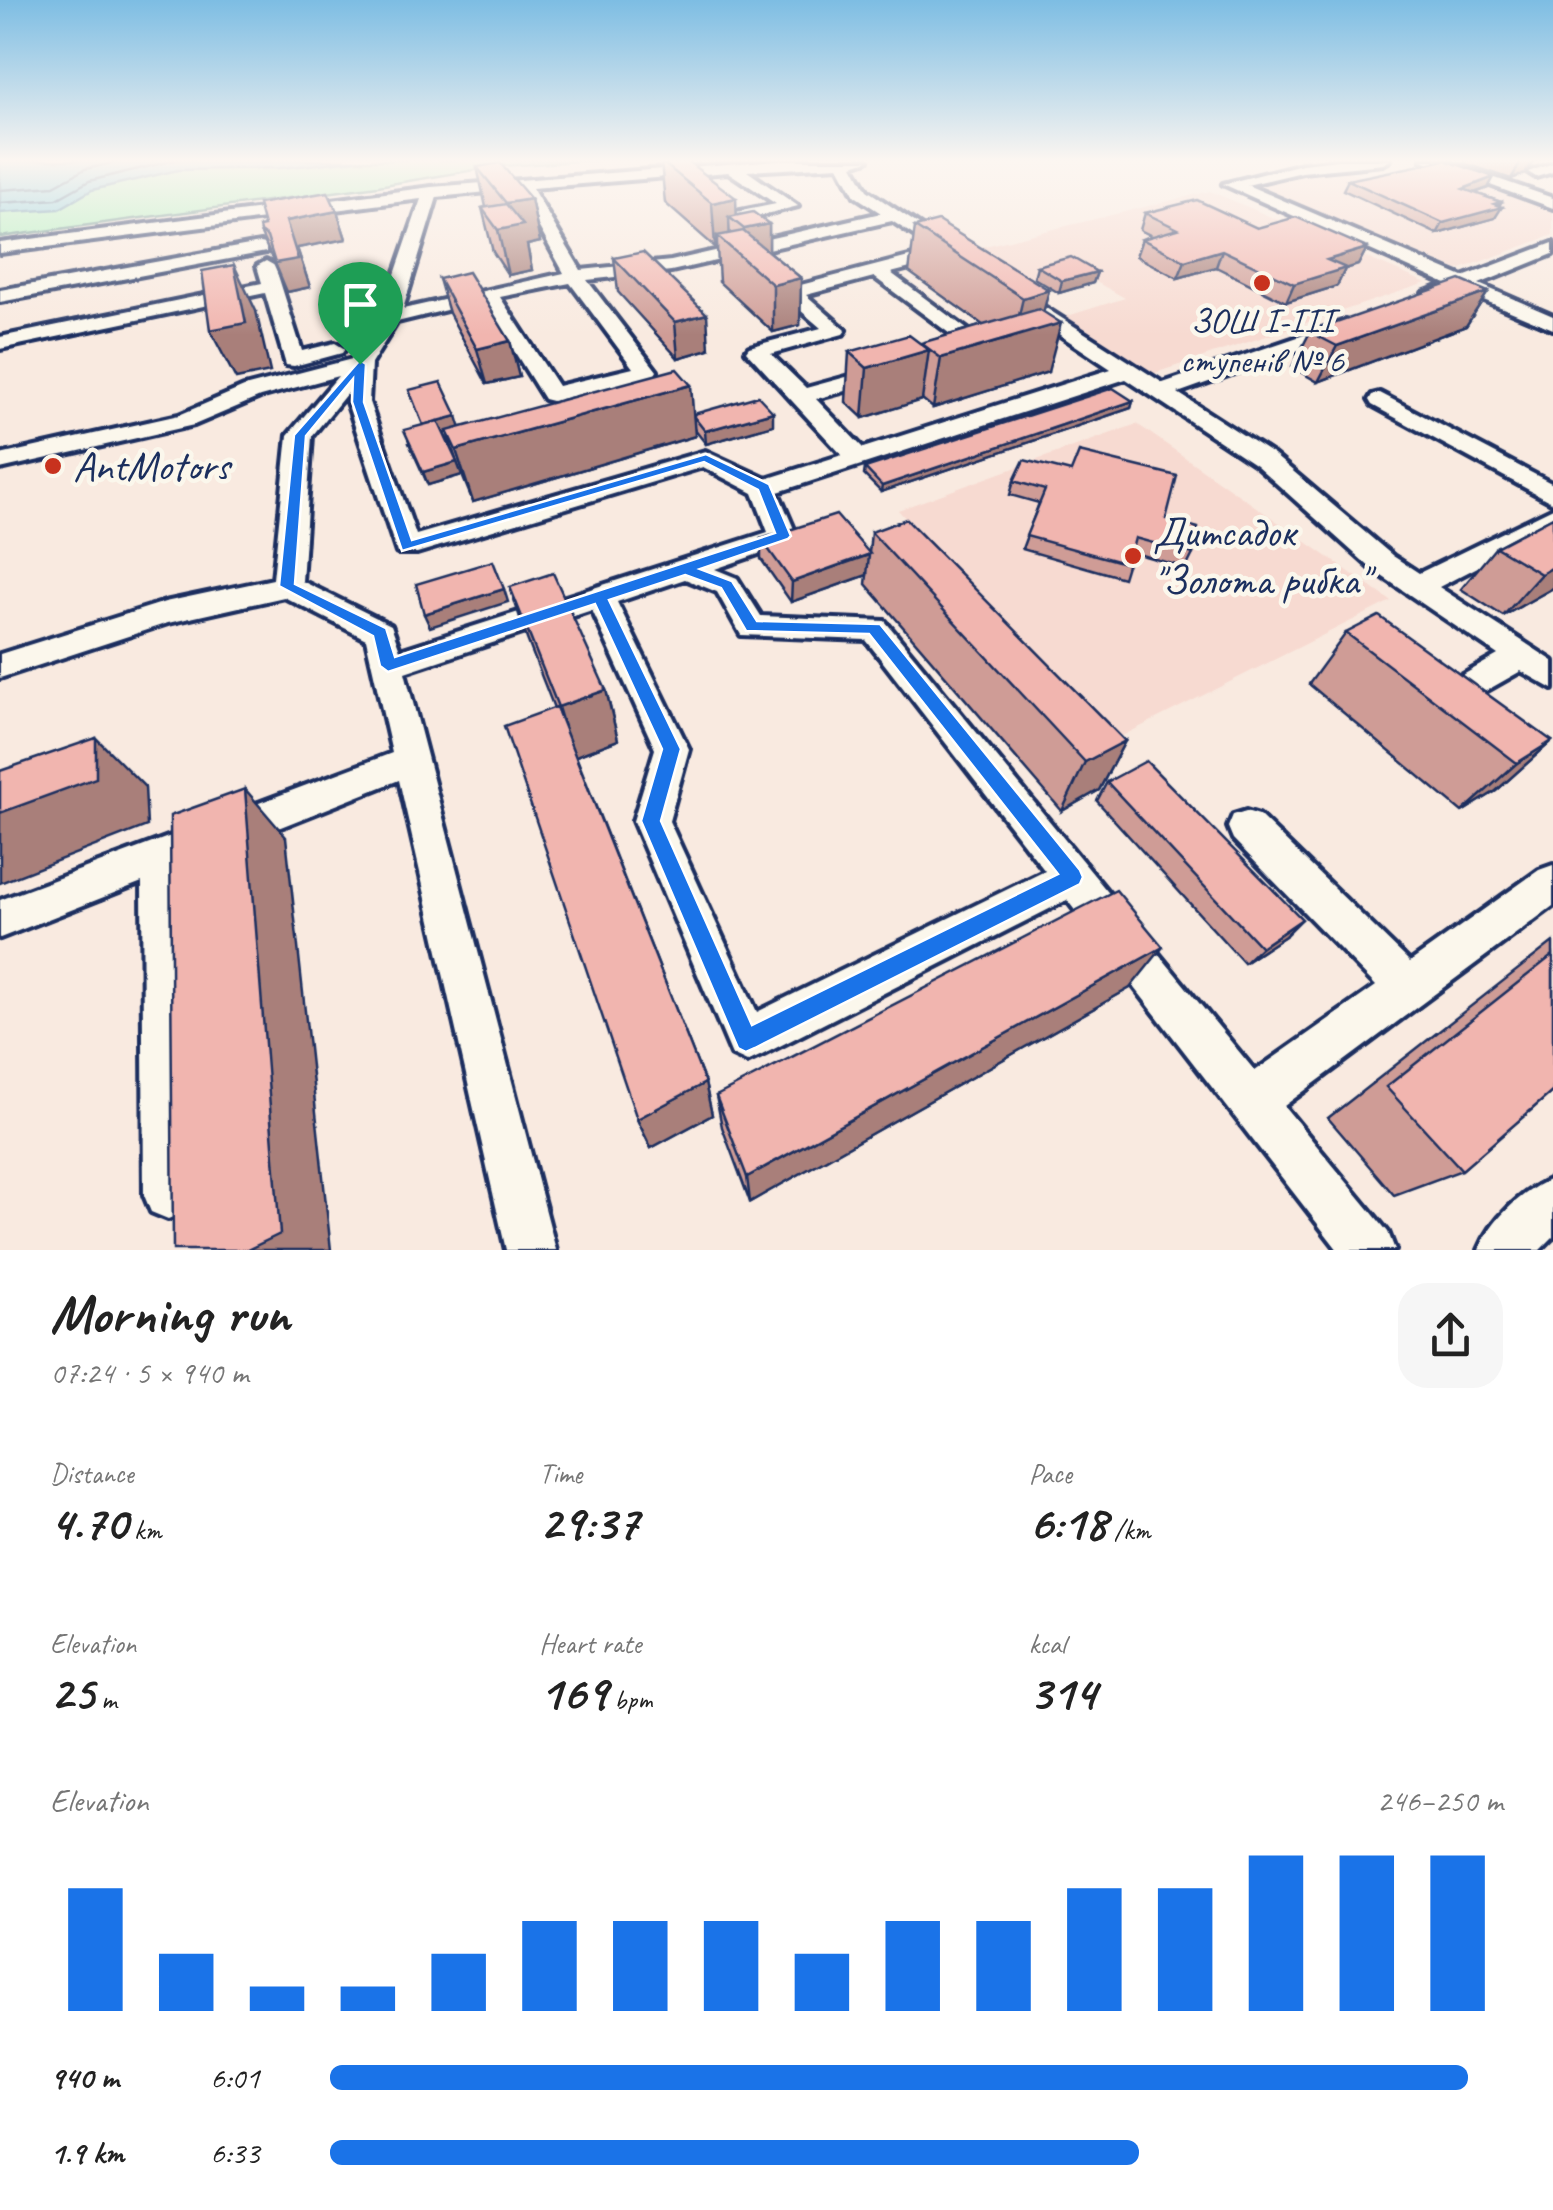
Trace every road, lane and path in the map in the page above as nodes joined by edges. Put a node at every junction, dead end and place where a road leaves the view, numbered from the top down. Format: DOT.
graph roads {
  1 [pos="232,218"];
  2 [pos="251,218"];
  3 [pos="421,218"];
  4 [pos="543,218"];
  5 [pos="730,218"];
  6 [pos="886,218"];
  7 [pos="900,218"];
  8 [pos="1311,218"];
  9 [pos="727,219"];
  10 [pos="0,248"];
  11 [pos="260,248"];
  12 [pos="1553,248"];
  13 [pos="877,271"];
  14 [pos="577,276"];
  15 [pos="1465,285"];
  16 [pos="272,286"];
  17 [pos="488,294"];
  18 [pos="1014,295"];
  19 [pos="0,296"];
  20 [pos="1411,304"];
  21 [pos="1357,323"];
  22 [pos="1553,323"];
  23 [pos="375,340"];
  24 [pos="0,343"];
  25 [pos="945,357"];
  26 [pos="909,367"];
  27 [pos="1127,372"];
  28 [pos="1160,392"];
  29 [pos="801,396"];
  30 [pos="1380,400"];
  31 [pos="858,458"];
  32 [pos="0,462"];
  33 [pos="764,488"];
  34 [pos="1553,495"];
  35 [pos="1553,517"];
  36 [pos="686,569"];
  37 [pos="287,586"];
  38 [pos="1417,586"];
  39 [pos="600,597"];
  40 [pos="1522,656"];
  41 [pos="0,666"];
  42 [pos="388,666"];
  43 [pos="1553,677"];
  44 [pos="1437,706"];
  45 [pos="412,760"];
  46 [pos="1246,827"];
  47 [pos="161,857"];
  48 [pos="1073,877"];
  49 [pos="1553,884"];
  50 [pos="0,919"];
  51 [pos="1408,988"];
  52 [pos="1252,1101"];
  53 [pos="168,1195"];
  54 [pos="1553,1202"];
  55 [pos="530,1250"];
  56 [pos="1370,1250"];
  57 [pos="1504,1250"];
  1 -- 10 [label="street"];
  2 -- 11 [label="street"];
  3 -- 23 [label="street"];
  4 -- 14 [label="street"];
  5 -- 9 [label="street"];
  6 -- 14 [label="street"];
  7 -- 13 [label="street"];
  8 -- 15 [label="street"];
  11 -- 16 [label="street"];
  11 -- 19 [label="street"];
  12 -- 15 [label="street"];
  13 -- 25 [label="street"];
  13 -- 29 [label="street"];
  14 -- 17 [label="street"];
  14 -- 17 [label="street"];
  15 -- 20 [label="street"];
  15 -- 22 [label="street"];
  16 -- 23 [label="street"];
  16 -- 24 [label="street"];
  17 -- 23 [label="street"];
  18 -- 27 [label="street"];
  21 -- 28 [label="street"];
  23 -- 32 [label="street"];
  23 -- 33 [label="street"];
  23 -- 37 [label="street"];
  26 -- 29 [label="street"];
  27 -- 28 [label="street"];
  27 -- 31 [label="street"];
  28 -- 38 [label="street"];
  29 -- 31 [label="street"];
  30 -- 34 [label="street"];
  31 -- 33 [label="street"];
  33 -- 36 [label="street"];
  35 -- 38 [label="street"];
  36 -- 39 [label="street"];
  36 -- 48 [label="street"];
  37 -- 41 [label="street"];
  37 -- 42 [label="street"];
  38 -- 40 [label="street"];
  39 -- 42 [label="street"];
  39 -- 48 [label="street"];
  40 -- 43 [label="street"];
  40 -- 44 [label="street"];
  42 -- 45 [label="street"];
  45 -- 47 [label="street"];
  45 -- 55 [label="street"];
  46 -- 51 [label="street"];
  47 -- 50 [label="street"];
  47 -- 53 [label="street"];
  48 -- 52 [label="street"];
  49 -- 51 [label="street"];
  51 -- 52 [label="street"];
  52 -- 56 [label="street"];
  54 -- 57 [label="street"];
}
